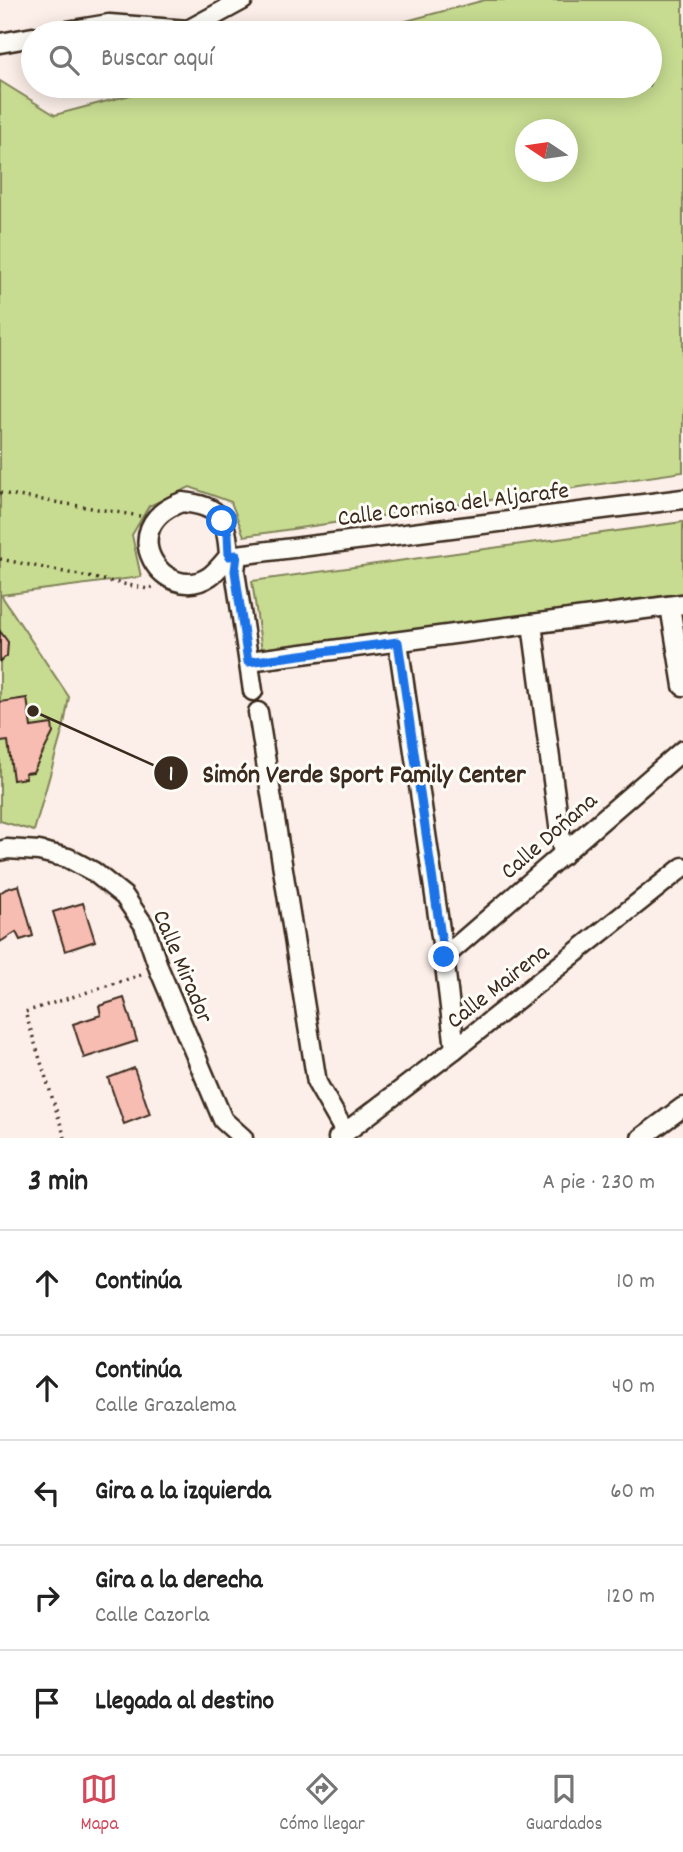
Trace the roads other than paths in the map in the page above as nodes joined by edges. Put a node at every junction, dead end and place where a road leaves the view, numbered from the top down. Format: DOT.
graph roads {
  1 [pos="243,0"];
  2 [pos="204,21"];
  3 [pos="21,39"];
  4 [pos="0,43"];
  5 [pos="683,499"];
  6 [pos="233,555"];
  7 [pos="676,605"];
  8 [pos="532,624"];
  9 [pos="398,642"];
  10 [pos="248,662"];
  11 [pos="683,686"];
  12 [pos="253,691"];
  13 [pos="258,712"];
  14 [pos="683,750"];
  15 [pos="0,851"];
  16 [pos="563,855"];
  17 [pos="683,867"];
  18 [pos="444,957"];
  19 [pos="455,1049"];
  20 [pos="683,1107"];
  21 [pos="342,1135"];
  22 [pos="243,1138"];
  23 [pos="641,1138"];
  1 -- 2 [label="street"];
  3 -- 4 [label="street"];
  5 -- 6 [label="street, Calle Cornisa del Aljarafe"];
  6 -- 6 [label="street"];
  6 -- 10 [label="street"];
  7 -- 8 [label="street"];
  7 -- 11 [label="street"];
  8 -- 9 [label="street"];
  8 -- 16 [label="street"];
  9 -- 10 [label="street"];
  9 -- 18 [label="street"];
  10 -- 12 [label="street"];
  13 -- 21 [label="street"];
  14 -- 16 [label="street, Calle Doñana"];
  15 -- 22 [label="street, Calle Mirador"];
  16 -- 18 [label="street, Calle Doñana"];
  17 -- 19 [label="street, Calle Mairena"];
  18 -- 19 [label="street"];
  19 -- 21 [label="street, Calle Mairena"];
  20 -- 23 [label="street"];
}
